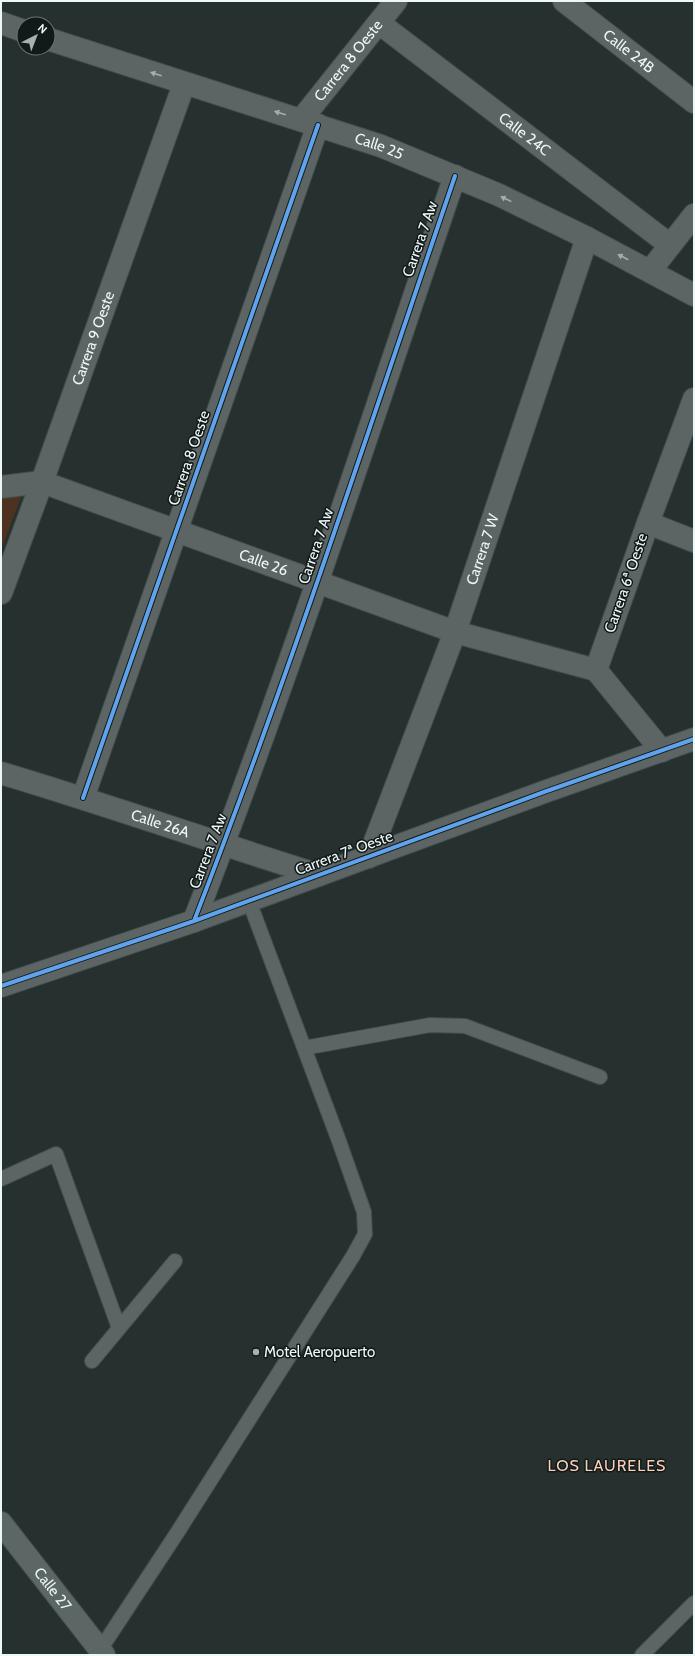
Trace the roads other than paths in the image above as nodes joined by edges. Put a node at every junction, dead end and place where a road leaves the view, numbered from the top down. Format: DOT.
graph roads {
  1 [pos="396,1"];
  2 [pos="564,1"];
  3 [pos="1,23"];
  4 [pos="379,23"];
  5 [pos="16,28"];
  6 [pos="56,42"];
  7 [pos="184,84"];
  8 [pos="694,102"];
  9 [pos="310,122"];
  10 [pos="455,176"];
  11 [pos="694,214"];
  12 [pos="587,238"];
  13 [pos="670,245"];
  14 [pos="650,271"];
  15 [pos="694,295"];
  16 [pos="694,399"];
  17 [pos="42,482"];
  18 [pos="1,487"];
  19 [pos="648,523"];
  20 [pos="176,531"];
  21 [pos="694,541"];
  22 [pos="316,582"];
  23 [pos="1,593"];
  24 [pos="455,632"];
  25 [pos="596,670"];
  26 [pos="694,739"];
  27 [pos="662,751"];
  28 [pos="1,773"];
  29 [pos="83,798"];
  30 [pos="223,845"];
  31 [pos="369,857"];
  32 [pos="319,875"];
  33 [pos="249,901"];
  34 [pos="194,921"];
  35 [pos="1,986"];
  36 [pos="304,1048"];
  37 [pos="600,1077"];
  38 [pos="1,1179"];
  39 [pos="175,1261"];
  40 [pos="119,1328"];
  41 [pos="92,1361"];
  42 [pos="1,1523"];
  43 [pos="694,1603"];
  44 [pos="102,1653"];
  45 [pos="642,1655"];
  1 -- 4 [label="street, Carrera 8 Oeste"];
  2 -- 8 [label="street, Calle 24B"];
  3 -- 5 [label="street"];
  4 -- 9 [label="street, Carrera 8 Oeste"];
  4 -- 13 [label="street, Calle 24C"];
  7 -- 6 [label="street, Calle 25, one-way"];
  9 -- 7 [label="street, Calle 25, one-way"];
  7 -- 17 [label="street, Carrera 9 Oeste"];
  9 -- 10 [label="street, Calle 25"];
  9 -- 20 [label="street, Carrera 8 Oeste"];
  12 -- 10 [label="street, Calle 25, one-way"];
  10 -- 22 [label="street, Carrera 7 Aw"];
  11 -- 13 [label="street"];
  14 -- 12 [label="street, Calle 25, one-way"];
  12 -- 24 [label="street, Carrera 7 W"];
  13 -- 14 [label="street"];
  14 -- 15 [label="street, Calle 25"];
  16 -- 19 [label="street, Carrera 6ª Oeste"];
  17 -- 18 [label="street, Calle 26"];
  17 -- 20 [label="street, Calle 26"];
  17 -- 23 [label="street, Carrera 9 Oeste"];
  19 -- 21 [label="street"];
  19 -- 25 [label="street, Carrera 6ª Oeste"];
  20 -- 22 [label="street, Calle 26"];
  20 -- 29 [label="street, Carrera 8 Oeste"];
  22 -- 24 [label="street, Calle 26"];
  22 -- 30 [label="street, Carrera 7 Aw"];
  24 -- 25 [label="street, Calle 26"];
  24 -- 31 [label="street, Carrera 7 W"];
  25 -- 27 [label="street"];
  26 -- 27 [label="street, Carrera 7ª Oeste"];
  27 -- 31 [label="street, Carrera 7ª Oeste"];
  28 -- 29 [label="street, Calle 26A"];
  29 -- 30 [label="street, Calle 26A"];
  30 -- 32 [label="street, Calle 26A"];
  30 -- 34 [label="street, Carrera 7 Aw"];
  31 -- 32 [label="street, Carrera 7ª Oeste"];
  32 -- 33 [label="street, Carrera 7ª Oeste"];
  33 -- 34 [label="street, Carrera 7ª Oeste"];
  33 -- 36 [label="lane"];
  34 -- 35 [label="street, Carrera 7ª Oeste"];
  36 -- 37 [label="lane"];
  36 -- 44 [label="lane"];
  38 -- 40 [label="lane"];
  39 -- 40 [label="lane"];
  40 -- 41 [label="lane"];
  42 -- 44 [label="main road, Calle 27"];
  43 -- 45 [label="lane"];
}
